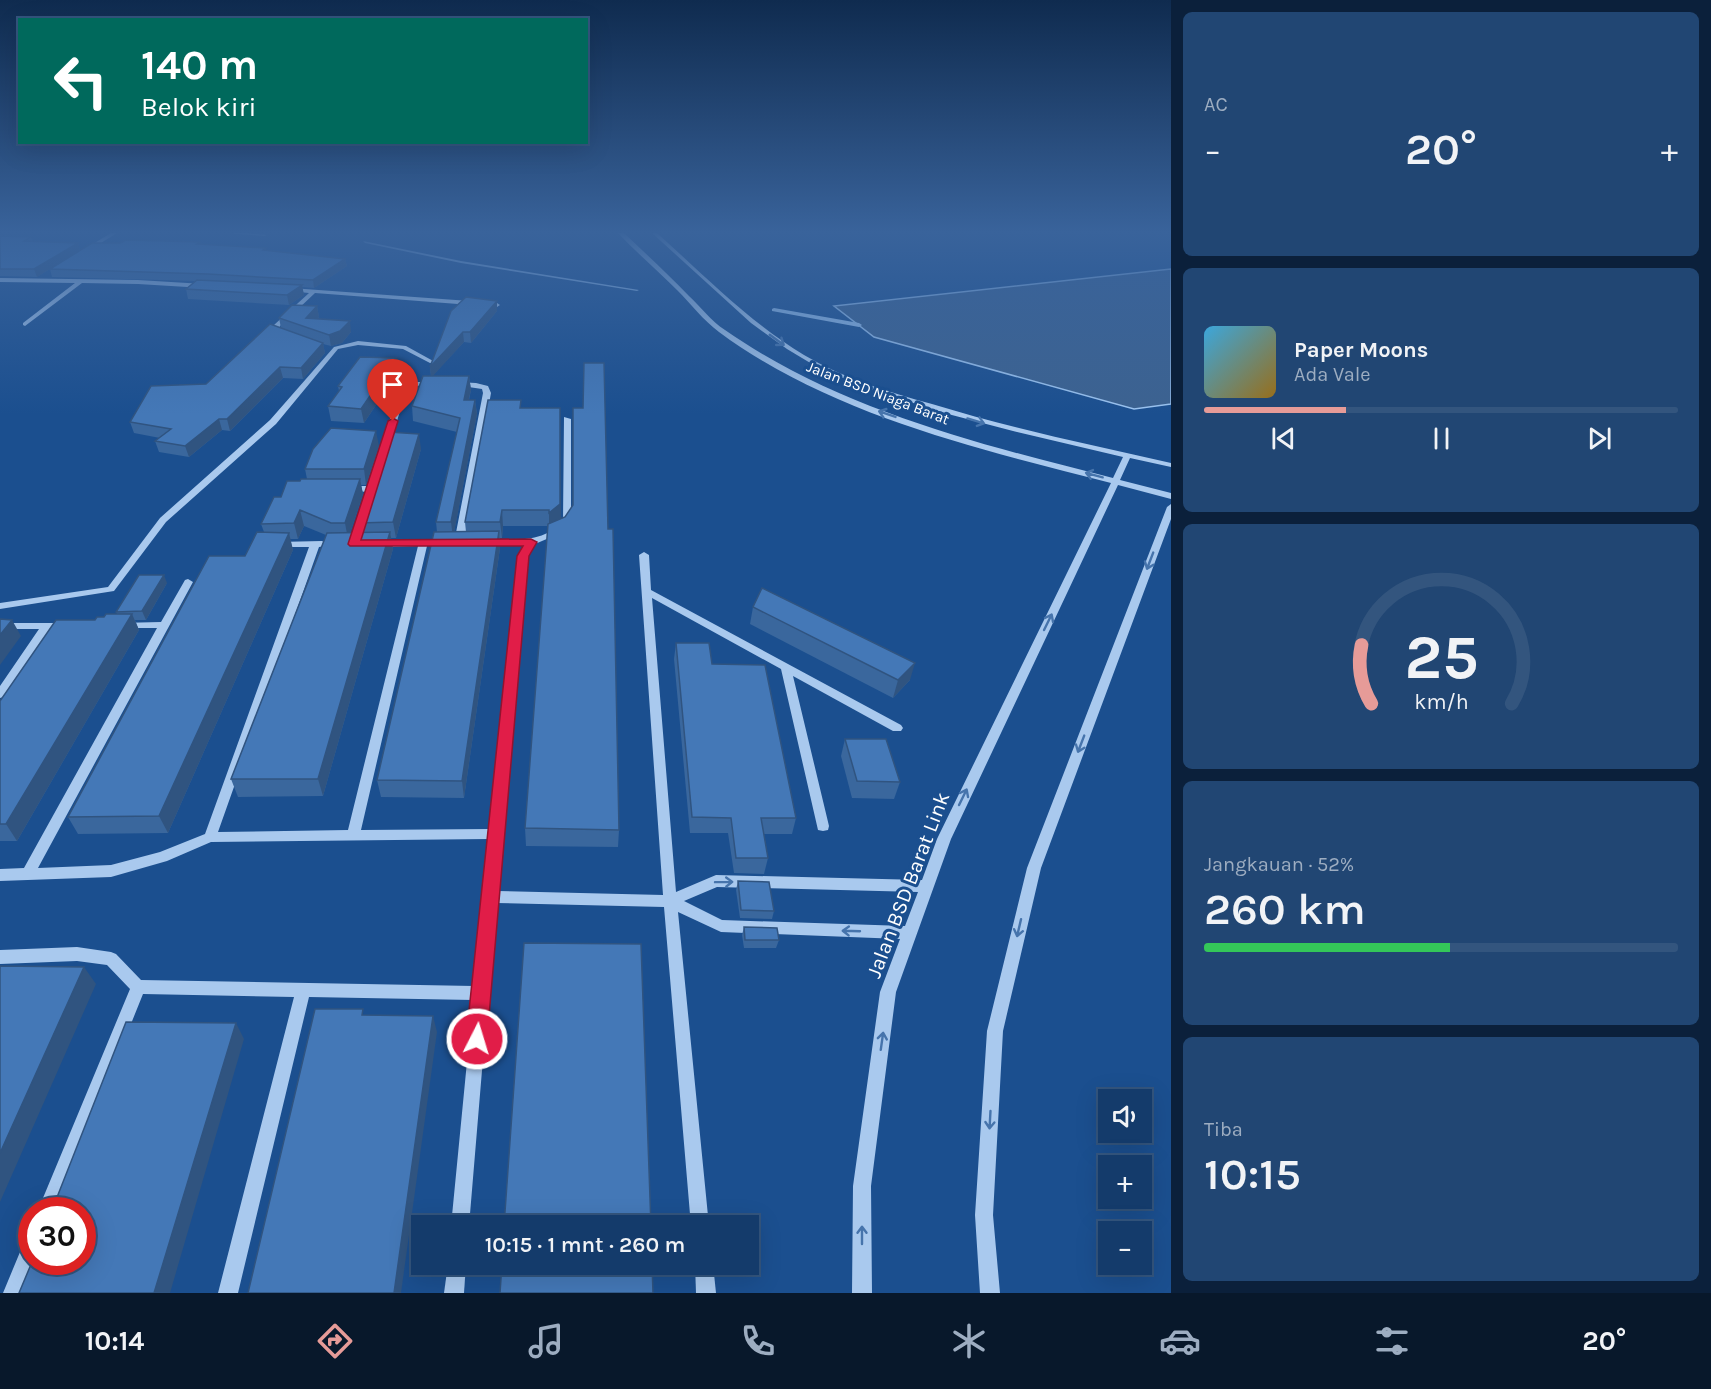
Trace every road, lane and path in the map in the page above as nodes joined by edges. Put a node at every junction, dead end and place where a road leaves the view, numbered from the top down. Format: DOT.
graph roads {
  1 [pos="65,293"];
  2 [pos="312,293"];
  3 [pos="317,293"];
  4 [pos="683,293"];
  5 [pos="722,293"];
  6 [pos="497,305"];
  7 [pos="25,324"];
  8 [pos="292,338"];
  9 [pos="432,362"];
  10 [pos="442,384"];
  11 [pos="453,384"];
  12 [pos="567,419"];
  13 [pos="377,438"];
  14 [pos="388,438"];
  15 [pos="385,448"];
  16 [pos="1128,455"];
  17 [pos="1171,465"];
  18 [pos="375,479"];
  19 [pos="1116,481"];
  20 [pos="372,489"];
  21 [pos="339,490"];
  22 [pos="1171,496"];
  23 [pos="368,500"];
  24 [pos="1171,507"];
  25 [pos="531,542"];
  26 [pos="423,543"];
  27 [pos="450,543"];
  28 [pos="315,544"];
  29 [pos="335,544"];
  30 [pos="366,544"];
  31 [pos="265,545"];
  32 [pos="644,555"];
  33 [pos="188,582"];
  34 [pos="648,592"];
  35 [pos="0,606"];
  36 [pos="106,625"];
  37 [pos="165,625"];
  38 [pos="0,626"];
  39 [pos="47,626"];
  40 [pos="82,626"];
  41 [pos="786,668"];
  42 [pos="0,694"];
  43 [pos="897,728"];
  44 [pos="823,826"];
  45 [pos="496,834"];
  46 [pos="353,836"];
  47 [pos="210,837"];
  48 [pos="28,874"];
  49 [pos="0,875"];
  50 [pos="925,886"];
  51 [pos="490,897"];
  52 [pos="670,901"];
  53 [pos="909,933"];
  54 [pos="1,958"];
  55 [pos="138,987"];
  56 [pos="303,989"];
  57 [pos="481,993"];
  58 [pos="51,1197"];
  59 [pos="461,1215"];
  60 [pos="699,1215"];
  61 [pos="20,1275"];
  62 [pos="456,1275"];
  63 [pos="705,1275"];
  64 [pos="13,1293"];
  65 [pos="228,1293"];
  66 [pos="454,1293"];
  67 [pos="706,1293"];
  68 [pos="862,1293"];
  69 [pos="990,1293"];
  1 -- 7 [label="street"];
  2 -- 8 [label="street"];
  3 -- 6 [label="street"];
  19 -- 4 [label="street, Jalan BSD Niaga Barat, one-way"];
  5 -- 16 [label="street, Jalan BSD Niaga Barat, one-way"];
  9 -- 35 [label="street"];
  10 -- 14 [label="street"];
  11 -- 27 [label="street"];
  12 -- 25 [label="street"];
  13 -- 14 [label="street"];
  14 -- 15 [label="street"];
  16 -- 17 [label="street, Jalan BSD Niaga Barat"];
  16 -- 19 [label="street, Jalan BSD Barat Link"];
  18 -- 20 [label="street"];
  19 -- 22 [label="street, Jalan BSD Niaga Barat"];
  50 -- 19 [label="street, Jalan BSD Barat Link, one-way"];
  20 -- 21 [label="street"];
  20 -- 23 [label="street"];
  24 -- 69 [label="street, one-way"];
  25 -- 27 [label="street"];
  25 -- 45 [label="street"];
  26 -- 27 [label="street"];
  26 -- 30 [label="street"];
  26 -- 46 [label="street"];
  28 -- 29 [label="street"];
  28 -- 31 [label="street"];
  28 -- 47 [label="street"];
  32 -- 34 [label="street"];
  33 -- 37 [label="street"];
  34 -- 41 [label="street"];
  34 -- 52 [label="street"];
  36 -- 37 [label="street"];
  37 -- 48 [label="street"];
  38 -- 39 [label="street"];
  39 -- 40 [label="street"];
  39 -- 42 [label="street"];
  41 -- 43 [label="street"];
  41 -- 44 [label="street"];
  45 -- 46 [label="street"];
  45 -- 51 [label="street"];
  46 -- 47 [label="street"];
  47 -- 48 [label="street"];
  48 -- 49 [label="street"];
  52 -- 50 [label="street, one-way"];
  50 -- 53 [label="street, Jalan BSD Barat Link"];
  51 -- 52 [label="street"];
  51 -- 57 [label="street"];
  53 -- 52 [label="street, one-way"];
  52 -- 60 [label="street"];
  68 -- 53 [label="street, Jalan BSD Barat Link, one-way"];
  54 -- 55 [label="street"];
  55 -- 56 [label="street"];
  55 -- 58 [label="street"];
  56 -- 57 [label="street"];
  56 -- 65 [label="street"];
  57 -- 59 [label="street"];
  61 -- 64 [label="street"];
  62 -- 66 [label="street"];
  63 -- 67 [label="street"];
}
